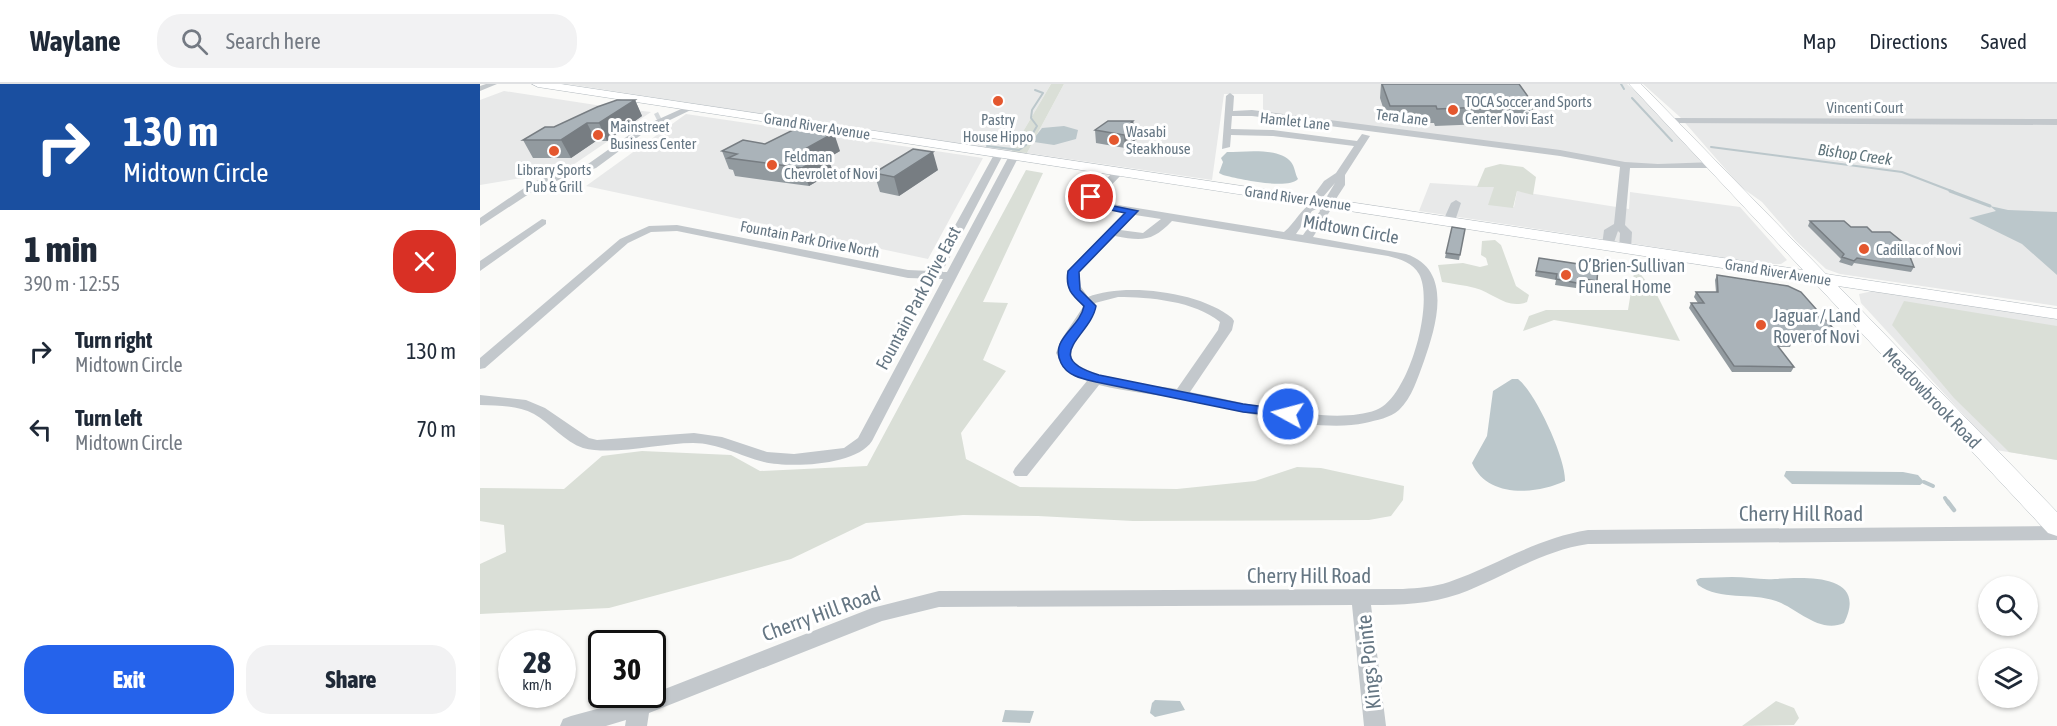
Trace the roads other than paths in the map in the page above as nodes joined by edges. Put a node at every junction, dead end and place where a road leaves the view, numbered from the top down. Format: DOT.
graph roads {
  1 [pos="493,84"];
  2 [pos="538,84"];
  3 [pos="1635,84"];
  4 [pos="480,89"];
  5 [pos="1230,96"];
  6 [pos="688,106"];
  7 [pos="1228,114"];
  8 [pos="1672,121"];
  9 [pos="2057,122"];
  10 [pos="1370,128"];
  11 [pos="1226,132"];
  12 [pos="1360,144"];
  13 [pos="1225,147"];
  14 [pos="1006,155"];
  15 [pos="1625,165"];
  16 [pos="1715,165"];
  17 [pos="1119,172"];
  18 [pos="1326,201"];
  19 [pos="1456,203"];
  20 [pos="1133,211"];
  21 [pos="1169,217"];
  22 [pos="1300,219"];
  23 [pos="1449,221"];
  24 [pos="542,222"];
  25 [pos="1317,222"];
  26 [pos="480,223"];
  27 [pos="1619,226"];
  28 [pos="1112,232"];
  29 [pos="1289,235"];
  30 [pos="1306,239"];
  31 [pos="1617,247"];
  32 [pos="480,267"];
  33 [pos="934,276"];
  34 [pos="952,276"];
  35 [pos="1820,278"];
  36 [pos="1086,302"];
  37 [pos="2057,314"];
  38 [pos="480,365"];
  39 [pos="1096,378"];
  40 [pos="1181,394"];
  41 [pos="480,400"];
  42 [pos="1021,472"];
  43 [pos="2057,527"];
  44 [pos="2057,533"];
  45 [pos="1361,598"];
  46 [pos="638,716"];
  47 [pos="571,726"];
  48 [pos="1375,726"];
  1 -- 4 [label="street"];
  2 -- 6 [label="main road, Grand River Avenue"];
  3 -- 8 [label="main road, Meadowbrook Road"];
  5 -- 7 [label="street"];
  6 -- 14 [label="main road, Grand River Avenue"];
  6 -- 26 [label="street"];
  7 -- 10 [label="street, Tera Lane"];
  7 -- 11 [label="street"];
  8 -- 9 [label="street, Vincenti Court"];
  8 -- 16 [label="main road, Meadowbrook Road"];
  10 -- 12 [label="street"];
  10 -- 15 [label="street, Tera Lane"];
  11 -- 12 [label="street, Hamlet Lane"];
  11 -- 13 [label="street"];
  12 -- 18 [label="street"];
  14 -- 17 [label="main road, Grand River Avenue"];
  14 -- 33 [label="street, Fountain Park Drive East"];
  14 -- 34 [label="street, Fountain Park Drive East"];
  15 -- 16 [label="street, Tera Lane"];
  15 -- 27 [label="street"];
  16 -- 35 [label="main road, Meadowbrook Road"];
  17 -- 18 [label="main road, Grand River Avenue"];
  17 -- 20 [label="street, Midtown Circle"];
  18 -- 22 [label="street"];
  18 -- 23 [label="main road, Grand River Avenue"];
  18 -- 25 [label="street"];
  19 -- 23 [label="street"];
  20 -- 21 [label="street, Midtown Circle"];
  20 -- 28 [label="street"];
  21 -- 28 [label="street"];
  21 -- 29 [label="street, Midtown Circle"];
  22 -- 25 [label="street"];
  22 -- 29 [label="street"];
  23 -- 31 [label="main road, Grand River Avenue"];
  24 -- 32 [label="street"];
  25 -- 30 [label="street"];
  27 -- 31 [label="street"];
  27 -- 31 [label="street"];
  28 -- 36 [label="street"];
  29 -- 30 [label="street, Midtown Circle"];
  30 -- 40 [label="street, Midtown Circle"];
  31 -- 35 [label="main road, Grand River Avenue"];
  33 -- 34 [label="street, Fountain Park Drive North"];
  33 -- 38 [label="street, Fountain Park Drive North"];
  34 -- 41 [label="street, Fountain Park Drive East"];
  35 -- 37 [label="main road, Grand River Avenue"];
  35 -- 43 [label="main road, Meadowbrook Road"];
  36 -- 39 [label="street, Midtown Circle"];
  36 -- 40 [label="street"];
  39 -- 40 [label="street, Midtown Circle"];
  39 -- 42 [label="street"];
  44 -- 45 [label="street, Cherry Hill Road"];
  45 -- 46 [label="street, Cherry Hill Road"];
  45 -- 48 [label="street, Kings Pointe"];
  46 -- 47 [label="street, Cherry Hill Road"];
}
